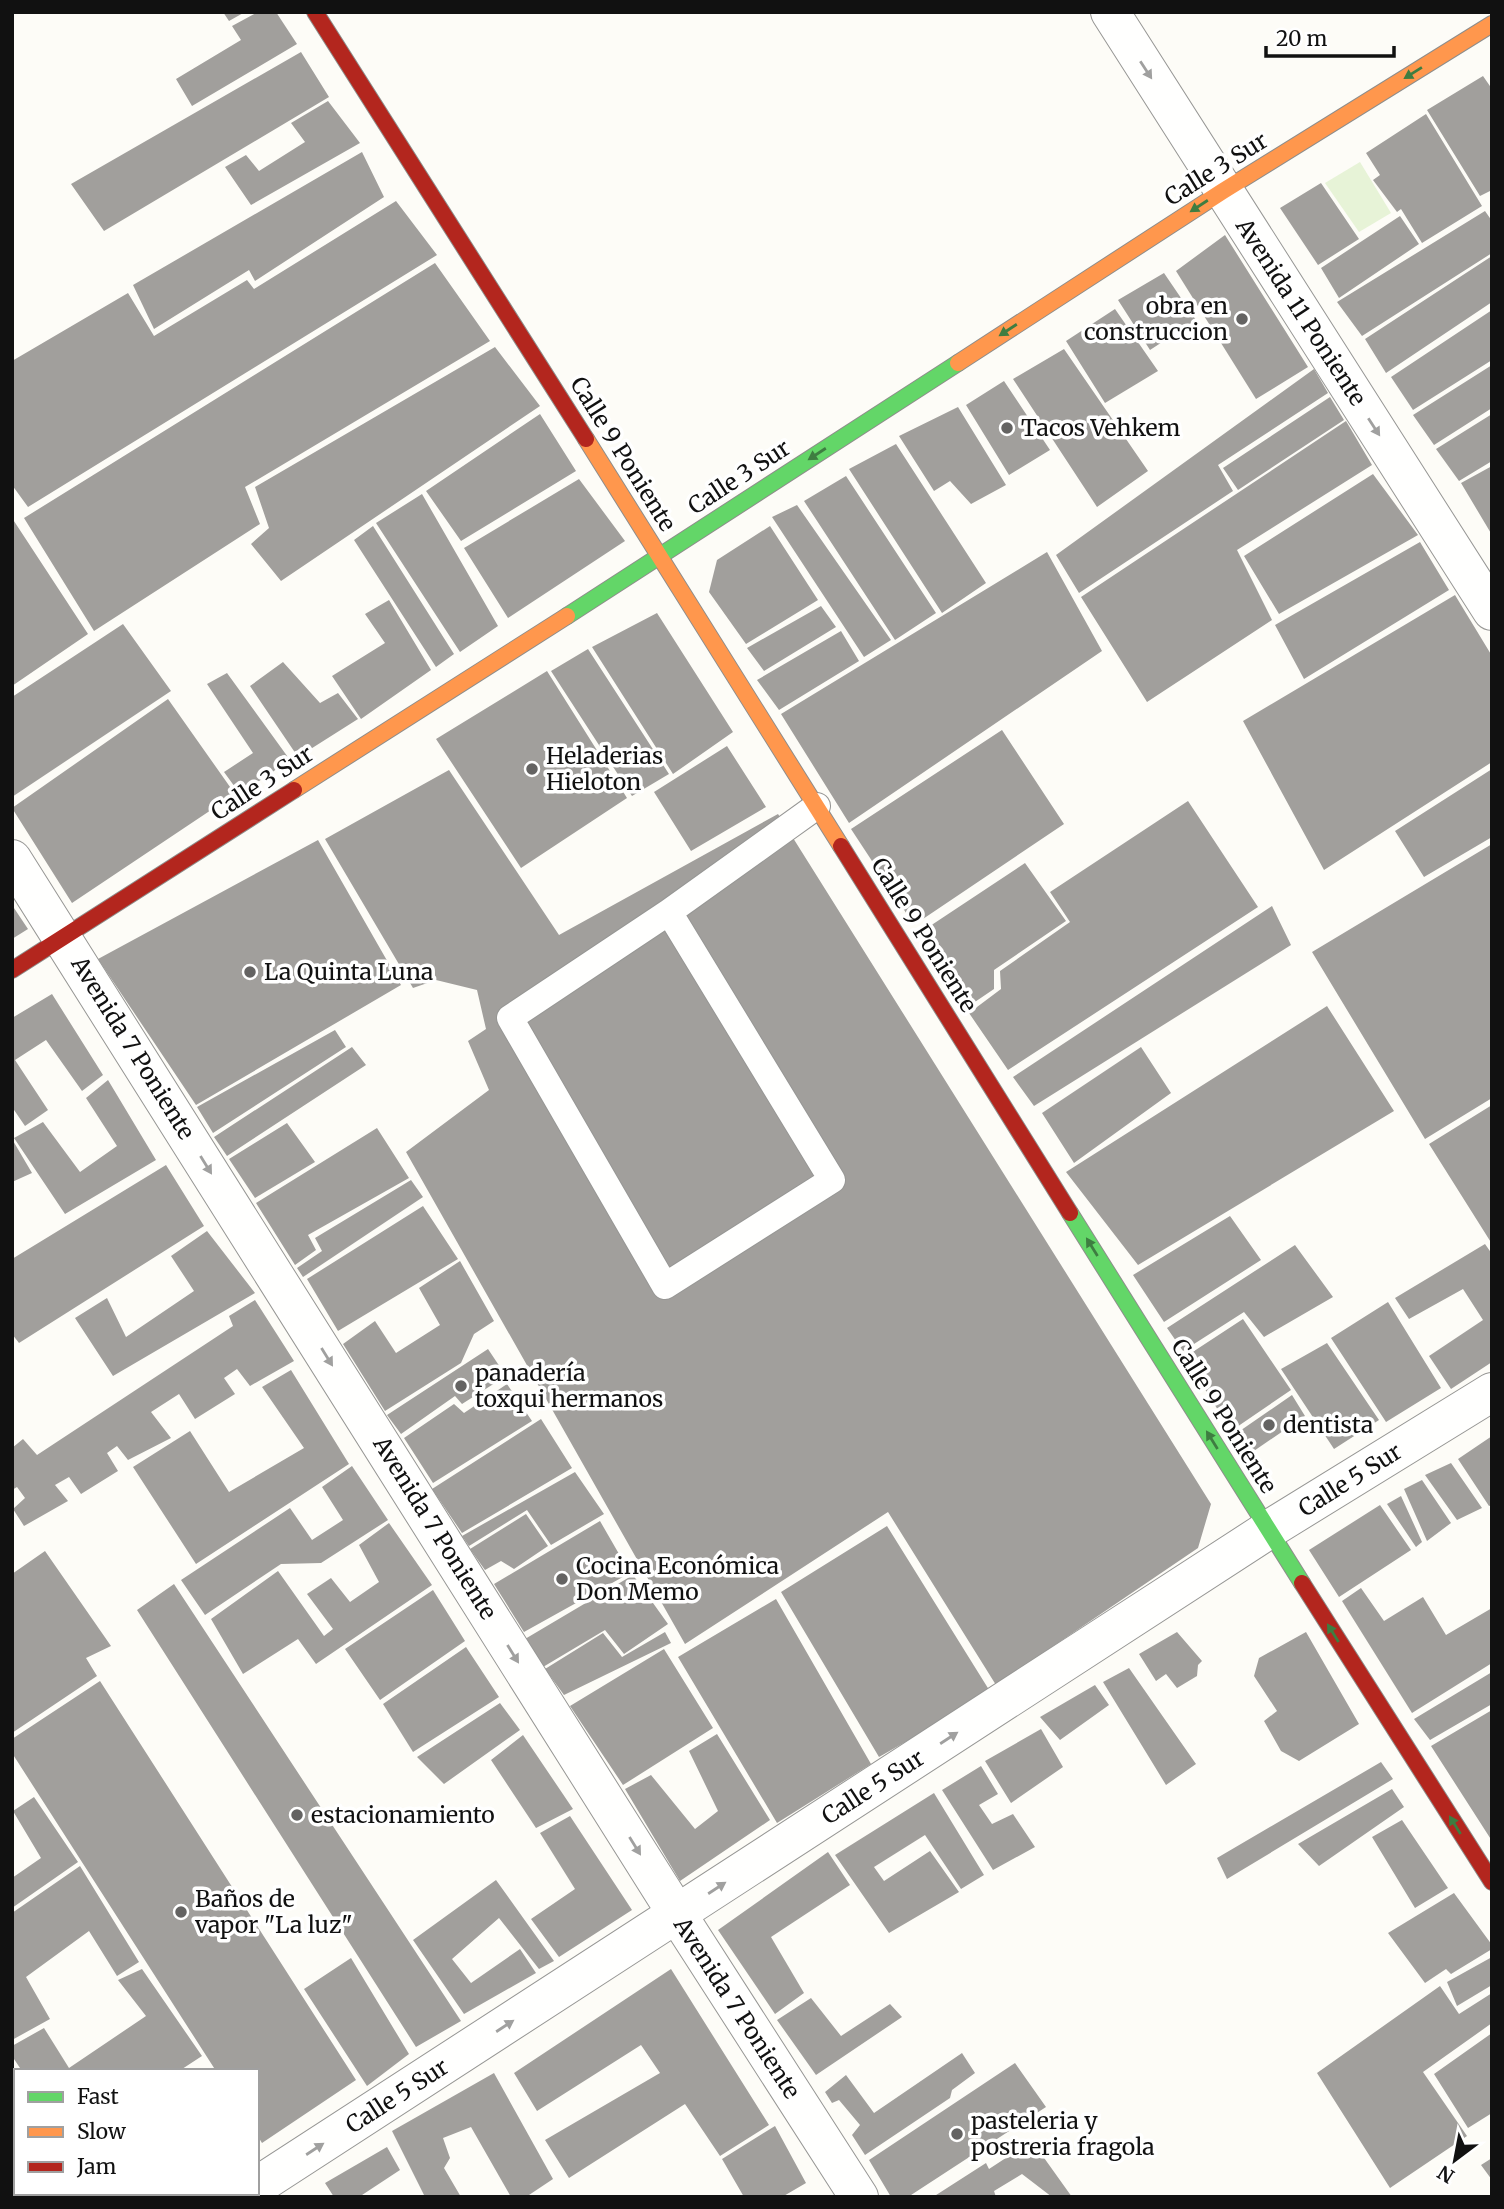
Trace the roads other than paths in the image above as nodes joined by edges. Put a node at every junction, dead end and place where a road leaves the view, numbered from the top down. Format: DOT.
graph roads {
  1 [pos="315,12"];
  2 [pos="1110,12"];
  3 [pos="1492,24"];
  4 [pos="1223,191"];
  5 [pos="660,556"];
  6 [pos="1492,611"];
  7 [pos="817,806"];
  8 [pos="12,859"];
  9 [pos="669,912"];
  10 [pos="63,938"];
  11 [pos="12,970"];
  12 [pos="1492,1392"];
  13 [pos="1268,1530"];
  14 [pos="1492,1882"];
  15 [pos="677,1914"];
  16 [pos="259,2185"];
  17 [pos="859,2197"];
  1 -- 5 [label="street, Calle 9 Poniente"];
  2 -- 4 [label="street, Avenida 11 Poniente, one-way"];
  3 -- 4 [label="street, Calle 3 Sur, one-way"];
  4 -- 5 [label="street, Calle 3 Sur, one-way"];
  4 -- 6 [label="street, Avenida 11 Poniente, one-way"];
  5 -- 7 [label="street, Calle 9 Poniente"];
  5 -- 10 [label="street, Calle 3 Sur"];
  7 -- 9 [label="lane"];
  13 -- 7 [label="street, Calle 9 Poniente, one-way"];
  8 -- 10 [label="street, Avenida 7 Poniente"];
  9 -- 9 [label="lane"];
  10 -- 11 [label="street, Calle 3 Sur"];
  10 -- 15 [label="street, Avenida 7 Poniente, one-way"];
  12 -- 13 [label="street, Calle 5 Sur"];
  14 -- 13 [label="street, Calle 9 Poniente, one-way"];
  15 -- 13 [label="street, Calle 5 Sur, one-way"];
  16 -- 15 [label="street, Calle 5 Sur, one-way"];
  15 -- 17 [label="street, Avenida 7 Poniente"];
}
